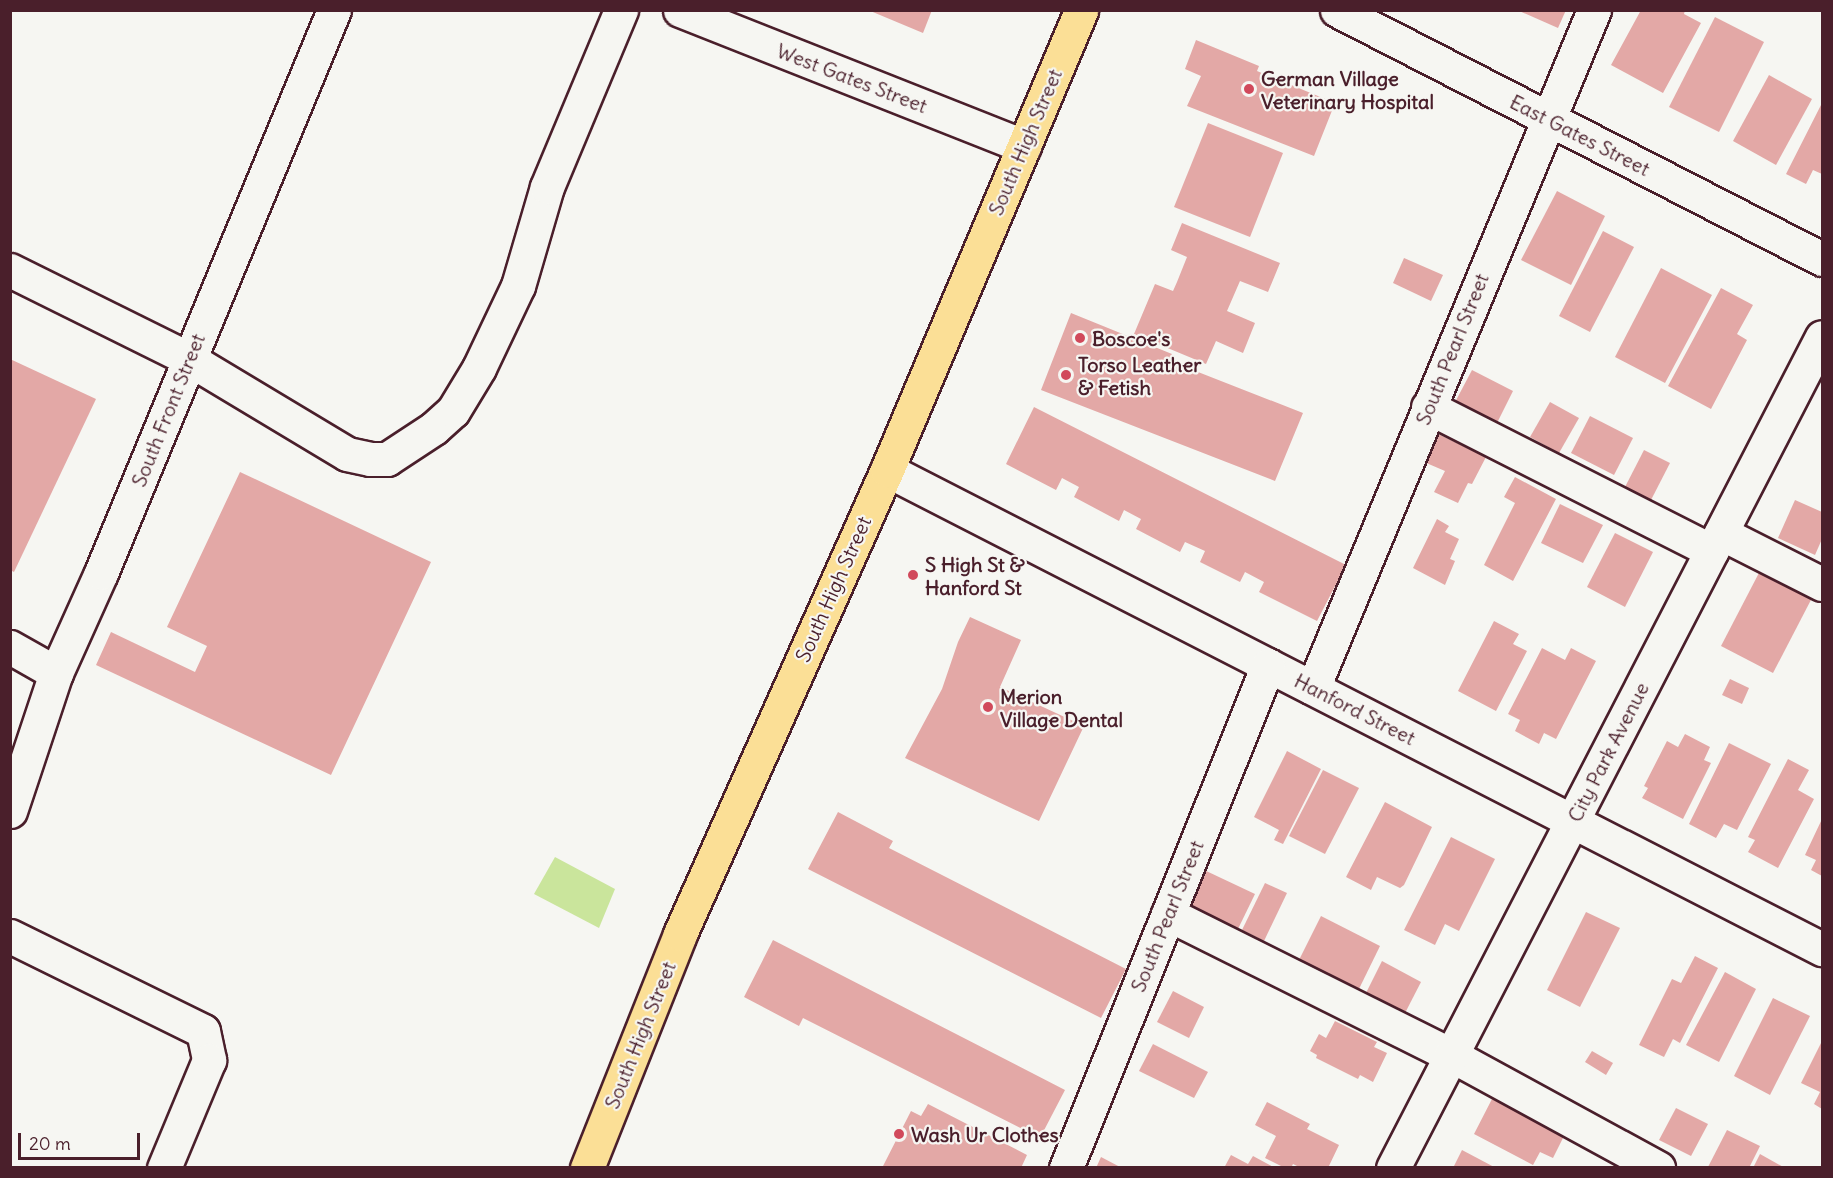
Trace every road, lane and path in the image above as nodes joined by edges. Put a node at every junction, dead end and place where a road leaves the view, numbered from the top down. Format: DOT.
graph roads {
  1 [pos="333,10"];
  2 [pos="621,10"];
  3 [pos="680,10"];
  4 [pos="1081,10"];
  5 [pos="1337,10"];
  6 [pos="1594,10"];
  7 [pos="1548,118"];
  8 [pos="1024,146"];
  9 [pos="1822,259"];
  10 [pos="10,270"];
  11 [pos="1822,337"];
  12 [pos="189,359"];
  13 [pos="1428,407"];
  14 [pos="887,470"];
  15 [pos="1717,542"];
  16 [pos="1822,584"];
  17 [pos="10,647"];
  18 [pos="1269,665"];
  19 [pos="56,673"];
  20 [pos="1313,688"];
  21 [pos="10,812"];
  22 [pos="1573,820"];
  23 [pos="1168,914"];
  24 [pos="10,936"];
  25 [pos="1822,949"];
  26 [pos="1451,1055"];
  27 [pos="164,1167"];
  28 [pos="587,1167"];
  29 [pos="1066,1167"];
  30 [pos="1393,1167"];
  31 [pos="1658,1167"];
  1 -- 12 [label="street, South Front Street"];
  2 -- 12 [label="street"];
  3 -- 8 [label="street, West Gates Street"];
  4 -- 8 [label="main road, South High Street"];
  5 -- 7 [label="street, East Gates Street"];
  6 -- 7 [label="street, South Pearl Street"];
  7 -- 9 [label="street, East Gates Street"];
  7 -- 13 [label="street, South Pearl Street"];
  8 -- 14 [label="main road, South High Street"];
  10 -- 12 [label="street"];
  11 -- 15 [label="street, City Park Avenue"];
  12 -- 19 [label="street, South Front Street"];
  13 -- 15 [label="street"];
  13 -- 20 [label="street, South Pearl Street"];
  14 -- 18 [label="street, Hanford Street"];
  14 -- 28 [label="main road, South High Street"];
  15 -- 16 [label="street"];
  15 -- 22 [label="street, City Park Avenue"];
  17 -- 19 [label="street"];
  18 -- 20 [label="street, Hanford Street"];
  18 -- 23 [label="street, South Pearl Street"];
  19 -- 21 [label="street, South Front Street"];
  20 -- 22 [label="street, Hanford Street"];
  22 -- 25 [label="street, Hanford Street"];
  22 -- 26 [label="street, City Park Avenue"];
  23 -- 26 [label="street"];
  23 -- 29 [label="street, South Pearl Street"];
  24 -- 27 [label="street"];
  26 -- 30 [label="street, City Park Avenue"];
  26 -- 31 [label="street"];
}
